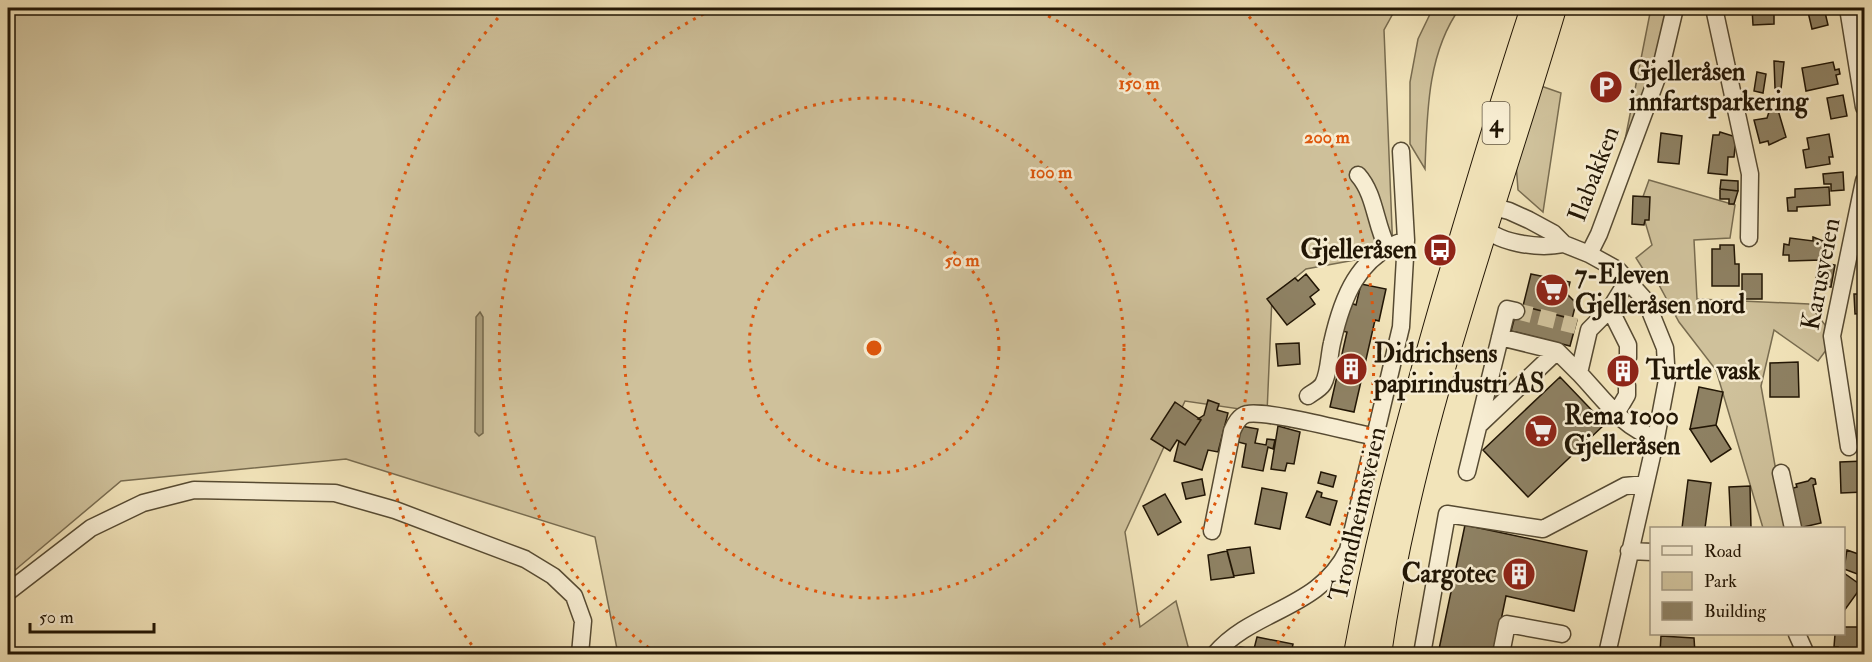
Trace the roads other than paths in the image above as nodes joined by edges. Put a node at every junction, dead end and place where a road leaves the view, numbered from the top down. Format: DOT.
graph roads {
  1 [pos="1533,8"];
  2 [pos="1554,8"];
  3 [pos="1675,8"];
  4 [pos="1714,8"];
  5 [pos="1848,8"];
  6 [pos="1864,108"];
  7 [pos="1401,151"];
  8 [pos="1358,175"];
  9 [pos="1864,182"];
  10 [pos="1494,207"];
  11 [pos="1470,211"];
  12 [pos="1486,232"];
  13 [pos="1749,238"];
  14 [pos="1406,240"];
  15 [pos="1564,244"];
  16 [pos="1387,247"];
  17 [pos="1589,254"];
  18 [pos="1628,280"];
  19 [pos="1610,309"];
  20 [pos="1516,311"];
  21 [pos="1500,337"];
  22 [pos="1557,351"];
  23 [pos="1628,351"];
  24 [pos="1579,374"];
  25 [pos="1627,390"];
  26 [pos="1308,396"];
  27 [pos="1617,412"];
  28 [pos="1478,425"];
  29 [pos="1376,437"];
  30 [pos="1656,438"];
  31 [pos="1849,447"];
  32 [pos="1467,472"];
  33 [pos="1781,473"];
  34 [pos="1645,484"];
  35 [pos="1793,527"];
  36 [pos="1212,531"];
  37 [pos="1629,551"];
  38 [pos="1650,552"];
  39 [pos="8,591"];
  40 [pos="1562,634"];
  41 [pos="1798,635"];
  42 [pos="1808,635"];
  43 [pos="580,654"];
  44 [pos="1215,654"];
  45 [pos="1356,654"];
  46 [pos="1379,654"];
  47 [pos="1422,654"];
  48 [pos="1501,654"];
  49 [pos="1607,654"];
  50 [pos="1808,654"];
  1 -- 11 [label="highway, Trondheimsveien / 4"];
  2 -- 10 [label="highway, Trondheimsveien / 4"];
  3 -- 17 [label="street, Ilabakken"];
  4 -- 13 [label="street"];
  5 -- 6 [label="street"];
  7 -- 14 [label="street"];
  8 -- 16 [label="street"];
  9 -- 31 [label="street, Karusveien"];
  10 -- 11 [label="street"];
  10 -- 12 [label="highway, Trondheimsveien / 4"];
  10 -- 15 [label="street"];
  11 -- 12 [label="street"];
  11 -- 45 [label="highway, Trondheimsveien / 4"];
  12 -- 15 [label="street"];
  12 -- 46 [label="highway, Trondheimsveien / 4"];
  14 -- 16 [label="street"];
  14 -- 29 [label="street"];
  15 -- 17 [label="street"];
  16 -- 26 [label="street"];
  17 -- 18 [label="street"];
  18 -- 19 [label="street"];
  18 -- 30 [label="street"];
  19 -- 23 [label="street"];
  19 -- 24 [label="street"];
  20 -- 21 [label="street"];
  21 -- 22 [label="street"];
  21 -- 28 [label="street"];
  22 -- 24 [label="street"];
  22 -- 28 [label="street"];
  24 -- 27 [label="street"];
  25 -- 27 [label="street"];
  27 -- 30 [label="street"];
  28 -- 32 [label="street"];
  29 -- 36 [label="street"];
  29 -- 44 [label="street"];
  30 -- 34 [label="street"];
  33 -- 35 [label="street"];
  34 -- 37 [label="street"];
  34 -- 47 [label="street"];
  37 -- 38 [label="street"];
  37 -- 49 [label="street"];
  39 -- 43 [label="street"];
  40 -- 48 [label="street"];
  41 -- 50 [label="street"];
  42 -- 50 [label="street"];
}
